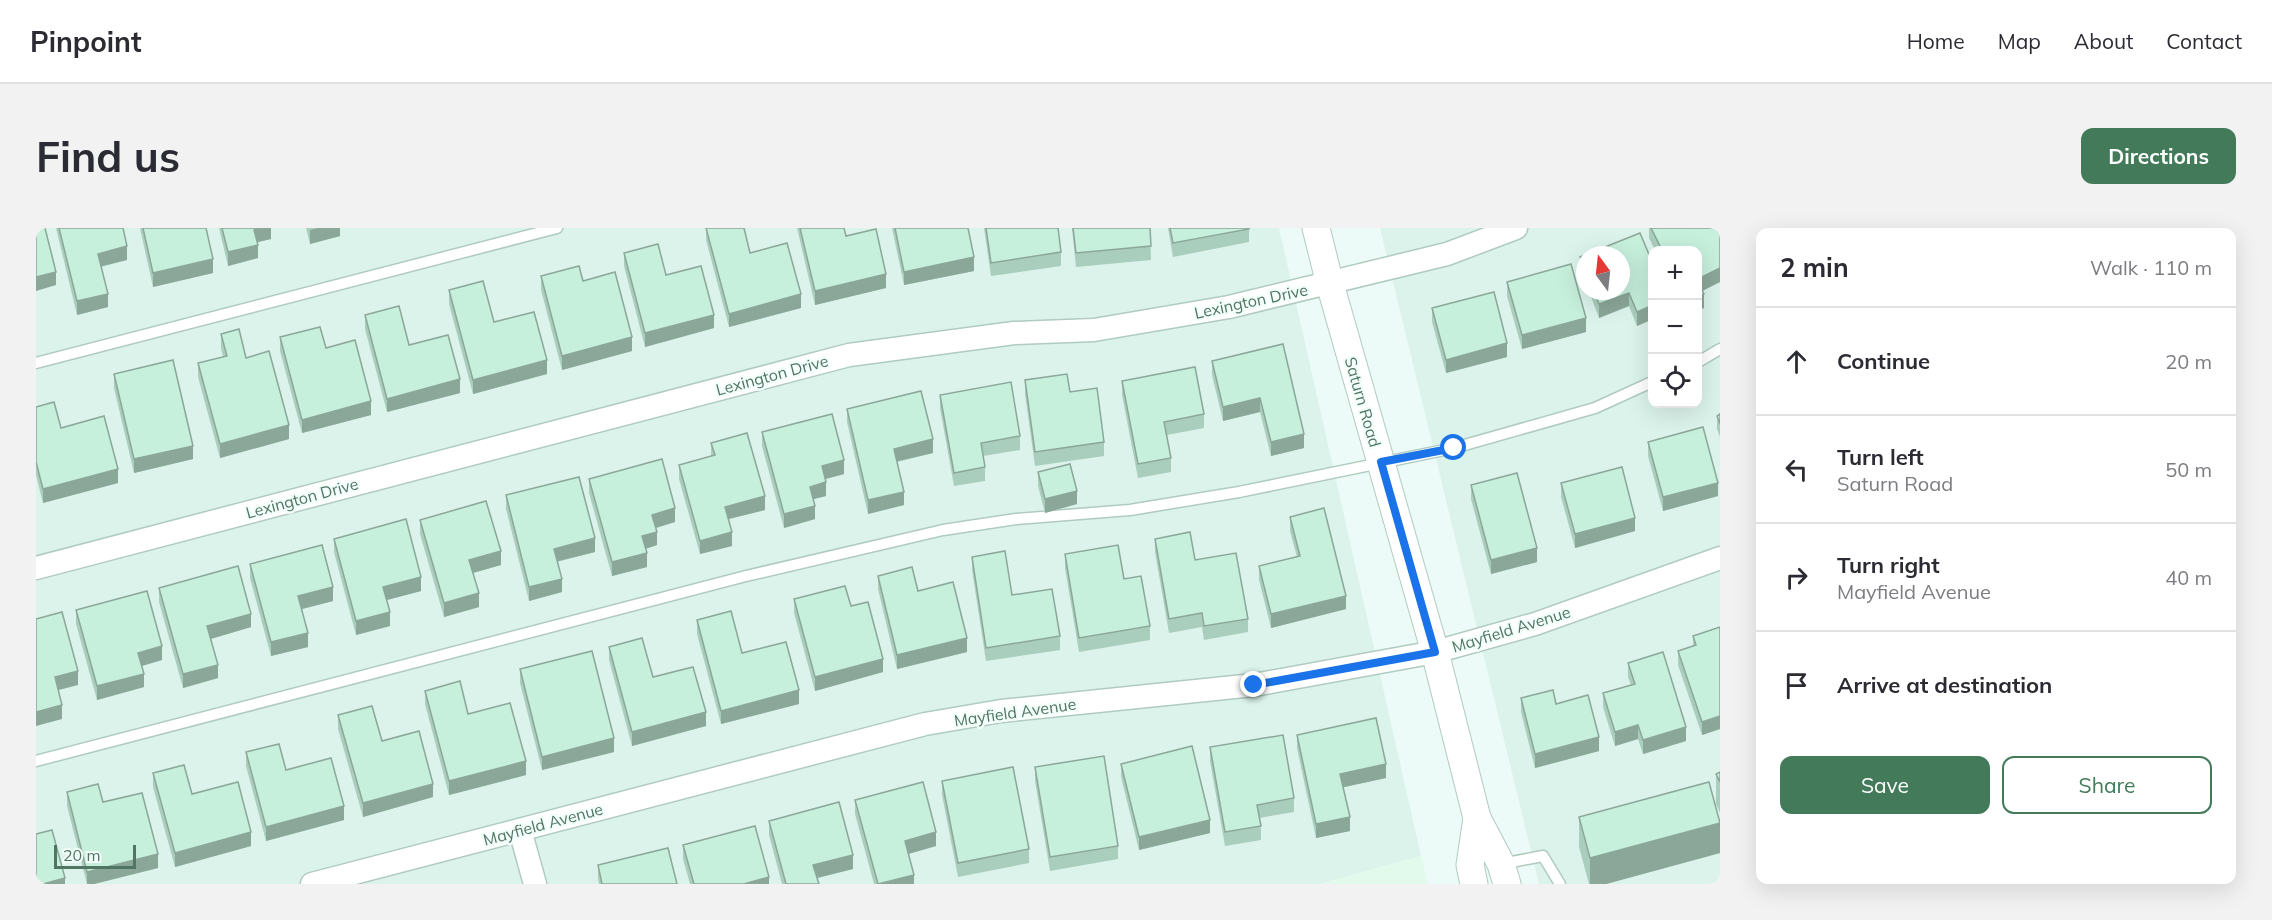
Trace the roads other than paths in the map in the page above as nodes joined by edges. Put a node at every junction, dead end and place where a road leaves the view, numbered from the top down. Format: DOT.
graph roads {
  1 [pos="557,228"];
  2 [pos="1316,228"];
  3 [pos="1516,228"];
  4 [pos="1330,284"];
  5 [pos="1720,349"];
  6 [pos="1702,360"];
  7 [pos="36,363"];
  8 [pos="1648,384"];
  9 [pos="1381,462"];
  10 [pos="1720,558"];
  11 [pos="36,568"];
  12 [pos="1435,652"];
  13 [pos="36,761"];
  14 [pos="1477,818"];
  15 [pos="520,830"];
  16 [pos="1504,874"];
  17 [pos="312,884"];
  18 [pos="535,884"];
  19 [pos="1474,884"];
  20 [pos="1560,884"];
  1 -- 7 [label="lane"];
  2 -- 4 [label="street, Saturn Road"];
  3 -- 4 [label="street, Lexington Drive"];
  4 -- 9 [label="street, Saturn Road"];
  4 -- 11 [label="street, Lexington Drive"];
  5 -- 6 [label="lane"];
  8 -- 9 [label="lane"];
  9 -- 12 [label="street, Saturn Road"];
  9 -- 13 [label="lane"];
  10 -- 12 [label="street, Mayfield Avenue"];
  12 -- 14 [label="street, Saturn Road"];
  12 -- 15 [label="street, Mayfield Avenue"];
  14 -- 16 [label="street, Saturn Road"];
  14 -- 19 [label="street, Saturn Road"];
  15 -- 17 [label="street, Mayfield Avenue"];
  15 -- 18 [label="street"];
  16 -- 20 [label="lane"];
}
